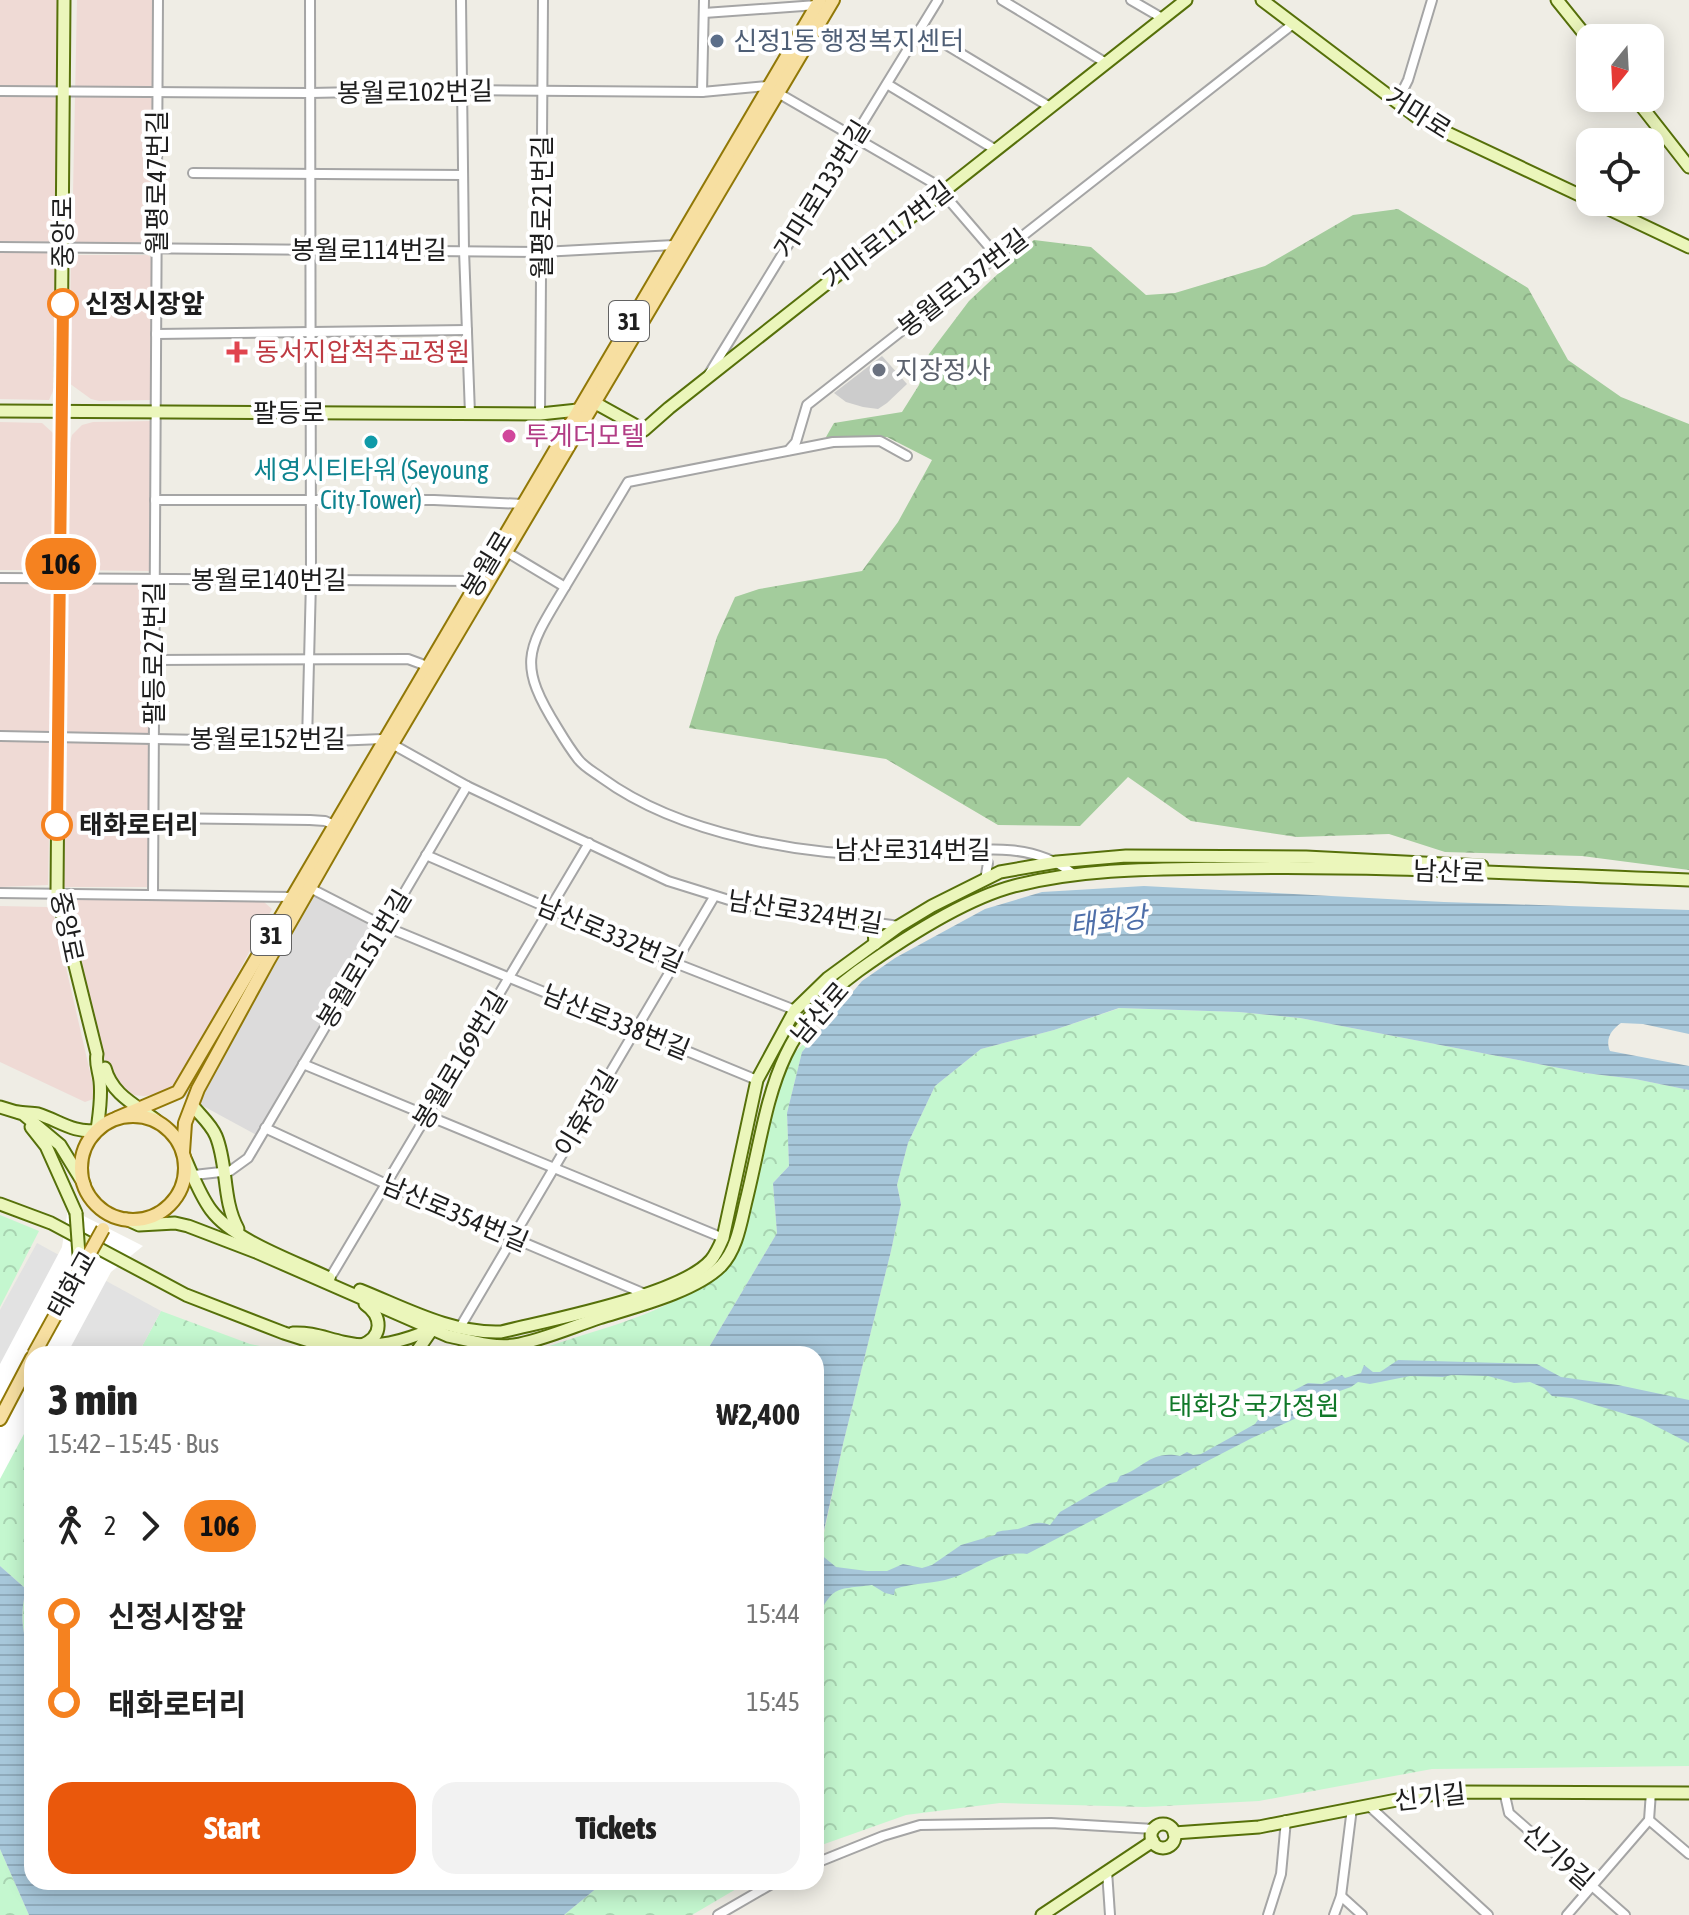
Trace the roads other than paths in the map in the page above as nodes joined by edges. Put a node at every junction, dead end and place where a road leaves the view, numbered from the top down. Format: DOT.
graph roads {
  1 [pos="64,0"];
  2 [pos="158,0"];
  3 [pos="310,0"];
  4 [pos="461,0"];
  5 [pos="543,0"];
  6 [pos="704,0"];
  7 [pos="833,0"];
  8 [pos="938,0"];
  9 [pos="1002,0"];
  10 [pos="1131,0"];
  11 [pos="1186,0"];
  12 [pos="1262,0"];
  13 [pos="1432,0"];
  14 [pos="1557,0"];
  15 [pos="818,2"];
  16 [pos="704,13"];
  17 [pos="1162,18"];
  18 [pos="1293,24"];
  19 [pos="1576,24"];
  20 [pos="920,29"];
  21 [pos="1106,63"];
  22 [pos="887,84"];
  23 [pos="157,90"];
  24 [pos="461,90"];
  25 [pos="773,90"];
  26 [pos="0,91"];
  27 [pos="64,92"];
  28 [pos="542,92"];
  29 [pos="702,92"];
  30 [pos="310,93"];
  31 [pos="1397,102"];
  32 [pos="1050,107"];
  33 [pos="1646,112"];
  34 [pos="755,120"];
  35 [pos="854,137"];
  36 [pos="996,150"];
  37 [pos="1689,167"];
  38 [pos="193,173"];
  39 [pos="310,174"];
  40 [pos="463,175"];
  41 [pos="944,191"];
  42 [pos="1576,193"];
  43 [pos="1624,216"];
  44 [pos="674,245"];
  45 [pos="0,247"];
  46 [pos="1689,247"];
  47 [pos="63,249"];
  48 [pos="157,250"];
  49 [pos="464,250"];
  50 [pos="309,251"];
  51 [pos="542,252"];
  52 [pos="997,256"];
  53 [pos="467,330"];
  54 [pos="309,333"];
  55 [pos="156,334"];
  56 [pos="706,378"];
  57 [pos="590,400"];
  58 [pos="578,410"];
  59 [pos="0,411"];
  60 [pos="63,412"];
  61 [pos="156,412"];
  62 [pos="309,413"];
  63 [pos="470,414"];
  64 [pos="540,414"];
  65 [pos="789,450"];
  66 [pos="907,456"];
  67 [pos="155,500"];
  68 [pos="310,500"];
  69 [pos="523,504"];
  70 [pos="502,549"];
  71 [pos="60,577"];
  72 [pos="0,578"];
  73 [pos="155,579"];
  74 [pos="311,581"];
  75 [pos="477,581"];
  76 [pos="565,587"];
  77 [pos="154,660"];
  78 [pos="309,661"];
  79 [pos="427,666"];
  80 [pos="0,736"];
  81 [pos="58,737"];
  82 [pos="154,739"];
  83 [pos="307,742"];
  84 [pos="387,742"];
  85 [pos="467,786"];
  86 [pos="153,818"];
  87 [pos="339,827"];
  88 [pos="585,840"];
  89 [pos="977,849"];
  90 [pos="426,855"];
  91 [pos="1057,862"];
  92 [pos="1072,873"];
  93 [pos="1689,877"];
  94 [pos="985,880"];
  95 [pos="305,886"];
  96 [pos="0,893"];
  97 [pos="57,893"];
  98 [pos="153,894"];
  99 [pos="293,897"];
  100 [pos="714,897"];
  101 [pos="550,908"];
  102 [pos="862,922"];
  103 [pos="384,926"];
  104 [pos="899,926"];
  105 [pos="875,944"];
  106 [pos="675,963"];
  107 [pos="509,977"];
  108 [pos="795,1010"];
  109 [pos="635,1030"];
  110 [pos="97,1054"];
  111 [pos="303,1064"];
  112 [pos="757,1080"];
  113 [pos="192,1105"];
  114 [pos="6,1107"];
  115 [pos="138,1107"];
  116 [pos="427,1116"];
  117 [pos="117,1118"];
  118 [pos="157,1121"];
  119 [pos="265,1128"];
  120 [pos="97,1130"];
  121 [pos="183,1153"];
  122 [pos="553,1169"];
  123 [pos="223,1172"];
  124 [pos="189,1175"];
  125 [pos="84,1184"];
  126 [pos="386,1184"];
  127 [pos="0,1204"];
  128 [pos="110,1215"];
  129 [pos="126,1219"];
  130 [pos="240,1233"];
  131 [pos="512,1238"];
  132 [pos="723,1238"];
  133 [pos="80,1269"];
  134 [pos="330,1278"];
  135 [pos="351,1294"];
  136 [pos="645,1294"];
  137 [pos="430,1324"];
  138 [pos="455,1327"];
  139 [pos="513,1345"];
  140 [pos="38,1346"];
  141 [pos="345,1346"];
  142 [pos="361,1346"];
  143 [pos="381,1346"];
  144 [pos="419,1346"];
  145 [pos="510,1346"];
  146 [pos="24,1373"];
  147 [pos="0,1419"];
  148 [pos="1504,1791"];
  149 [pos="1651,1792"];
  150 [pos="1689,1793"];
  151 [pos="1368,1805"];
  152 [pos="1352,1808"];
  153 [pos="1286,1820"];
  154 [pos="1649,1820"];
  155 [pos="1174,1833"];
  156 [pos="1153,1835"];
  157 [pos="1689,1854"];
  158 [pos="824,1860"];
  159 [pos="1107,1871"];
  160 [pos="1592,1886"];
  161 [pos="761,1890"];
  162 [pos="1341,1896"];
  163 [pos="718,1915"];
  164 [pos="1042,1915"];
  165 [pos="1110,1915"];
  166 [pos="1268,1915"];
  167 [pos="1334,1915"];
  168 [pos="1362,1915"];
  169 [pos="1488,1915"];
  170 [pos="1567,1915"];
  171 [pos="1625,1915"];
  1 -- 27 [label="main road, 중앙로"];
  2 -- 23 [label="street, 월평로47번길"];
  3 -- 30 [label="street"];
  4 -- 24 [label="street"];
  5 -- 28 [label="street, 월평로21번길"];
  6 -- 16 [label="street"];
  7 -- 25 [label="main road"];
  8 -- 20 [label="street, 거마로133번길"];
  9 -- 21 [label="street"];
  10 -- 17 [label="street"];
  11 -- 17 [label="main road, 거마로117번길"];
  12 -- 18 [label="main road, 거마로"];
  13 -- 31 [label="street"];
  14 -- 19 [label="main road"];
  15 -- 16 [label="street"];
  15 -- 25 [label="main road, 봉월로 / 31"];
  16 -- 29 [label="street"];
  17 -- 21 [label="main road, 거마로117번길"];
  18 -- 31 [label="main road, 거마로"];
  18 -- 52 [label="street, 봉월로137번길"];
  20 -- 22 [label="street, 거마로133번길"];
  20 -- 32 [label="street"];
  21 -- 32 [label="main road, 거마로117번길"];
  22 -- 35 [label="street, 거마로133번길"];
  22 -- 36 [label="street"];
  23 -- 27 [label="street, 봉월로102번길"];
  23 -- 30 [label="street, 봉월로102번길"];
  23 -- 48 [label="street, 월평로47번길"];
  24 -- 28 [label="street, 봉월로102번길"];
  24 -- 30 [label="street, 봉월로102번길"];
  24 -- 40 [label="street"];
  25 -- 29 [label="street, 봉월로102번길"];
  25 -- 34 [label="main road, 봉월로 / 31"];
  25 -- 35 [label="street"];
  26 -- 27 [label="street, 봉월로102번길"];
  27 -- 47 [label="main road, 중앙로"];
  28 -- 29 [label="street, 봉월로102번길"];
  28 -- 51 [label="street, 월평로21번길"];
  30 -- 39 [label="street"];
  31 -- 42 [label="main road, 거마로"];
  32 -- 36 [label="main road, 거마로117번길"];
  33 -- 37 [label="main road"];
  34 -- 44 [label="main road, 봉월로 / 31"];
  34 -- 57 [label="main road"];
  35 -- 41 [label="street"];
  35 -- 56 [label="street, 거마로133번길"];
  36 -- 41 [label="main road, 거마로117번길"];
  38 -- 39 [label="street"];
  39 -- 40 [label="street"];
  39 -- 50 [label="street"];
  40 -- 49 [label="street"];
  41 -- 52 [label="street"];
  41 -- 56 [label="main road, 거마로117번길"];
  43 -- 46 [label="main road, 거마로"];
  44 -- 51 [label="street, 봉월로114번길"];
  44 -- 57 [label="main road, 봉월로 / 31"];
  45 -- 47 [label="street, 봉월로114번길"];
  47 -- 48 [label="street, 봉월로114번길"];
  47 -- 60 [label="main road, 중앙로"];
  48 -- 50 [label="street, 봉월로114번길"];
  48 -- 55 [label="street, 월평로47번길"];
  49 -- 50 [label="street, 봉월로114번길"];
  49 -- 51 [label="street, 봉월로114번길"];
  49 -- 53 [label="street"];
  50 -- 54 [label="street"];
  51 -- 64 [label="street, 월평로21번길"];
  52 -- 65 [label="street, 봉월로137번길"];
  53 -- 54 [label="street"];
  53 -- 63 [label="street"];
  54 -- 55 [label="street"];
  54 -- 62 [label="street"];
  55 -- 61 [label="street, 월평로47번길"];
  56 -- 57 [label="main road, 거마로117번길"];
  57 -- 58 [label="main road, 봉월로 / 31"];
  57 -- 70 [label="main road"];
  58 -- 64 [label="main road, 팔등로"];
  58 -- 69 [label="main road, 봉월로 / 31"];
  59 -- 60 [label="main road, 팔등로"];
  60 -- 61 [label="main road, 팔등로"];
  60 -- 71 [label="main road, 중앙로"];
  61 -- 62 [label="main road, 팔등로"];
  61 -- 67 [label="street, 팔등로27번길"];
  62 -- 63 [label="main road, 팔등로"];
  62 -- 68 [label="street"];
  63 -- 64 [label="main road, 팔등로"];
  65 -- 66 [label="street"];
  65 -- 76 [label="street"];
  67 -- 68 [label="street"];
  67 -- 73 [label="street, 팔등로27번길"];
  68 -- 69 [label="street"];
  68 -- 74 [label="street"];
  69 -- 70 [label="main road, 봉월로 / 31"];
  70 -- 75 [label="main road, 봉월로 / 31"];
  70 -- 76 [label="street"];
  70 -- 84 [label="main road"];
  71 -- 72 [label="street, 봉월로140번길"];
  71 -- 73 [label="street, 봉월로140번길"];
  71 -- 81 [label="main road, 중앙로"];
  73 -- 74 [label="street, 봉월로140번길"];
  73 -- 77 [label="street, 팔등로27번길"];
  74 -- 75 [label="street, 봉월로140번길"];
  74 -- 78 [label="street"];
  75 -- 79 [label="main road, 봉월로 / 31"];
  76 -- 89 [label="street, 남산로314번길"];
  77 -- 78 [label="street"];
  77 -- 82 [label="street, 팔등로27번길"];
  78 -- 79 [label="street"];
  78 -- 83 [label="street"];
  79 -- 84 [label="main road, 봉월로 / 31"];
  80 -- 81 [label="street, 봉월로152번길"];
  81 -- 82 [label="street, 봉월로152번길"];
  81 -- 97 [label="main road, 중앙로"];
  82 -- 83 [label="street, 봉월로152번길"];
  82 -- 86 [label="street, 팔등로27번길"];
  83 -- 84 [label="street, 봉월로152번길"];
  84 -- 85 [label="street"];
  84 -- 87 [label="main road"];
  85 -- 88 [label="street, 남산로324번길"];
  85 -- 90 [label="street, 봉월로151번길"];
  86 -- 87 [label="street"];
  86 -- 98 [label="street, 팔등로27번길"];
  87 -- 95 [label="main road"];
  88 -- 100 [label="street, 남산로324번길"];
  88 -- 101 [label="street, 봉월로169번길"];
  89 -- 91 [label="street, 남산로314번길"];
  89 -- 94 [label="street"];
  90 -- 101 [label="street, 남산로332번길"];
  90 -- 103 [label="street, 봉월로151번길"];
  91 -- 92 [label="street, 남산로314번길"];
  91 -- 93 [label="main road, 남산로"];
  91 -- 94 [label="main road, 남산로"];
  92 -- 93 [label="main road, 남산로"];
  92 -- 139 [label="main road, 남산로"];
  94 -- 104 [label="main road, 남산로"];
  95 -- 99 [label="main road, 31"];
  95 -- 103 [label="street, 남산로338번길"];
  95 -- 113 [label="main road"];
  96 -- 97 [label="street"];
  97 -- 98 [label="street"];
  97 -- 110 [label="main road, 중앙로"];
  98 -- 99 [label="street"];
  99 -- 115 [label="main road, 31"];
  100 -- 102 [label="street, 남산로324번길"];
  100 -- 106 [label="street, 이휴정길"];
  101 -- 106 [label="street, 남산로332번길"];
  101 -- 107 [label="street, 봉월로169번길"];
  102 -- 104 [label="street, 남산로324번길"];
  102 -- 105 [label="main road"];
  103 -- 107 [label="street, 남산로338번길"];
  103 -- 111 [label="street, 봉월로151번길"];
  104 -- 105 [label="main road, 남산로"];
  105 -- 108 [label="main road, 남산로"];
  106 -- 108 [label="street, 남산로332번길"];
  106 -- 109 [label="street, 이휴정길"];
  107 -- 109 [label="street, 남산로338번길"];
  107 -- 116 [label="street, 봉월로169번길"];
  108 -- 112 [label="main road, 남산로"];
  109 -- 112 [label="street, 남산로338번길"];
  109 -- 122 [label="street, 이휴정길"];
  110 -- 115 [label="main road"];
  110 -- 120 [label="main road, 중앙로"];
  111 -- 116 [label="street"];
  111 -- 119 [label="street, 봉월로151번길"];
  112 -- 132 [label="main road, 남산로"];
  113 -- 121 [label="main road"];
  113 -- 123 [label="main road"];
  114 -- 120 [label="main road"];
  114 -- 125 [label="main road"];
  114 -- 133 [label="main road, bridge"];
  115 -- 117 [label="main road"];
  115 -- 118 [label="main road"];
  116 -- 122 [label="street"];
  116 -- 126 [label="street, 봉월로169번길"];
  117 -- 118 [label="main road"];
  117 -- 120 [label="main road"];
  118 -- 121 [label="main road"];
  119 -- 123 [label="street, 봉월로151번길"];
  119 -- 126 [label="street, 남산로354번길"];
  120 -- 125 [label="main road"];
  121 -- 124 [label="main road"];
  122 -- 131 [label="street, 이휴정길"];
  122 -- 132 [label="street"];
  123 -- 124 [label="street"];
  123 -- 130 [label="main road"];
  124 -- 129 [label="main road"];
  124 -- 130 [label="main road, 남산로"];
  125 -- 128 [label="main road"];
  126 -- 131 [label="street, 남산로354번길"];
  126 -- 134 [label="street, 봉월로169번길"];
  127 -- 141 [label="main road"];
  128 -- 129 [label="main road"];
  128 -- 133 [label="main road, 태화교, bridge"];
  129 -- 135 [label="main road, 남산로"];
  130 -- 134 [label="main road, 남산로"];
  131 -- 136 [label="street, 남산로354번길"];
  131 -- 138 [label="street, 이휴정길"];
  132 -- 136 [label="main road, 남산로"];
  133 -- 140 [label="main road, 태화교, bridge"];
  134 -- 137 [label="main road, 남산로"];
  135 -- 137 [label="main road, 남산로"];
  135 -- 142 [label="main road"];
  136 -- 138 [label="main road, 남산로"];
  137 -- 138 [label="main road, 남산로"];
  137 -- 139 [label="main road, 남산로"];
  137 -- 143 [label="main road, 남산로"];
  137 -- 144 [label="main road"];
  139 -- 145 [label="main road"];
  146 -- 147 [label="main road, 태화교"];
  148 -- 149 [label="main road, 신기길"];
  148 -- 151 [label="main road, 신기길"];
  148 -- 160 [label="street, 신기9길"];
  149 -- 150 [label="main road, 신기길"];
  149 -- 154 [label="street"];
  151 -- 152 [label="main road, 신기길"];
  151 -- 169 [label="street"];
  152 -- 153 [label="main road, 신기길"];
  152 -- 162 [label="street"];
  153 -- 155 [label="main road, 신기길"];
  153 -- 166 [label="street"];
  154 -- 157 [label="street"];
  154 -- 160 [label="street"];
  155 -- 156 [label="main road"];
  155 -- 156 [label="main road"];
  156 -- 158 [label="street"];
  156 -- 159 [label="main road"];
  159 -- 164 [label="main road"];
  159 -- 165 [label="street"];
  160 -- 170 [label="street"];
  160 -- 171 [label="street, 신기9길"];
  161 -- 163 [label="street"];
  162 -- 167 [label="street"];
  162 -- 168 [label="street"];
}
